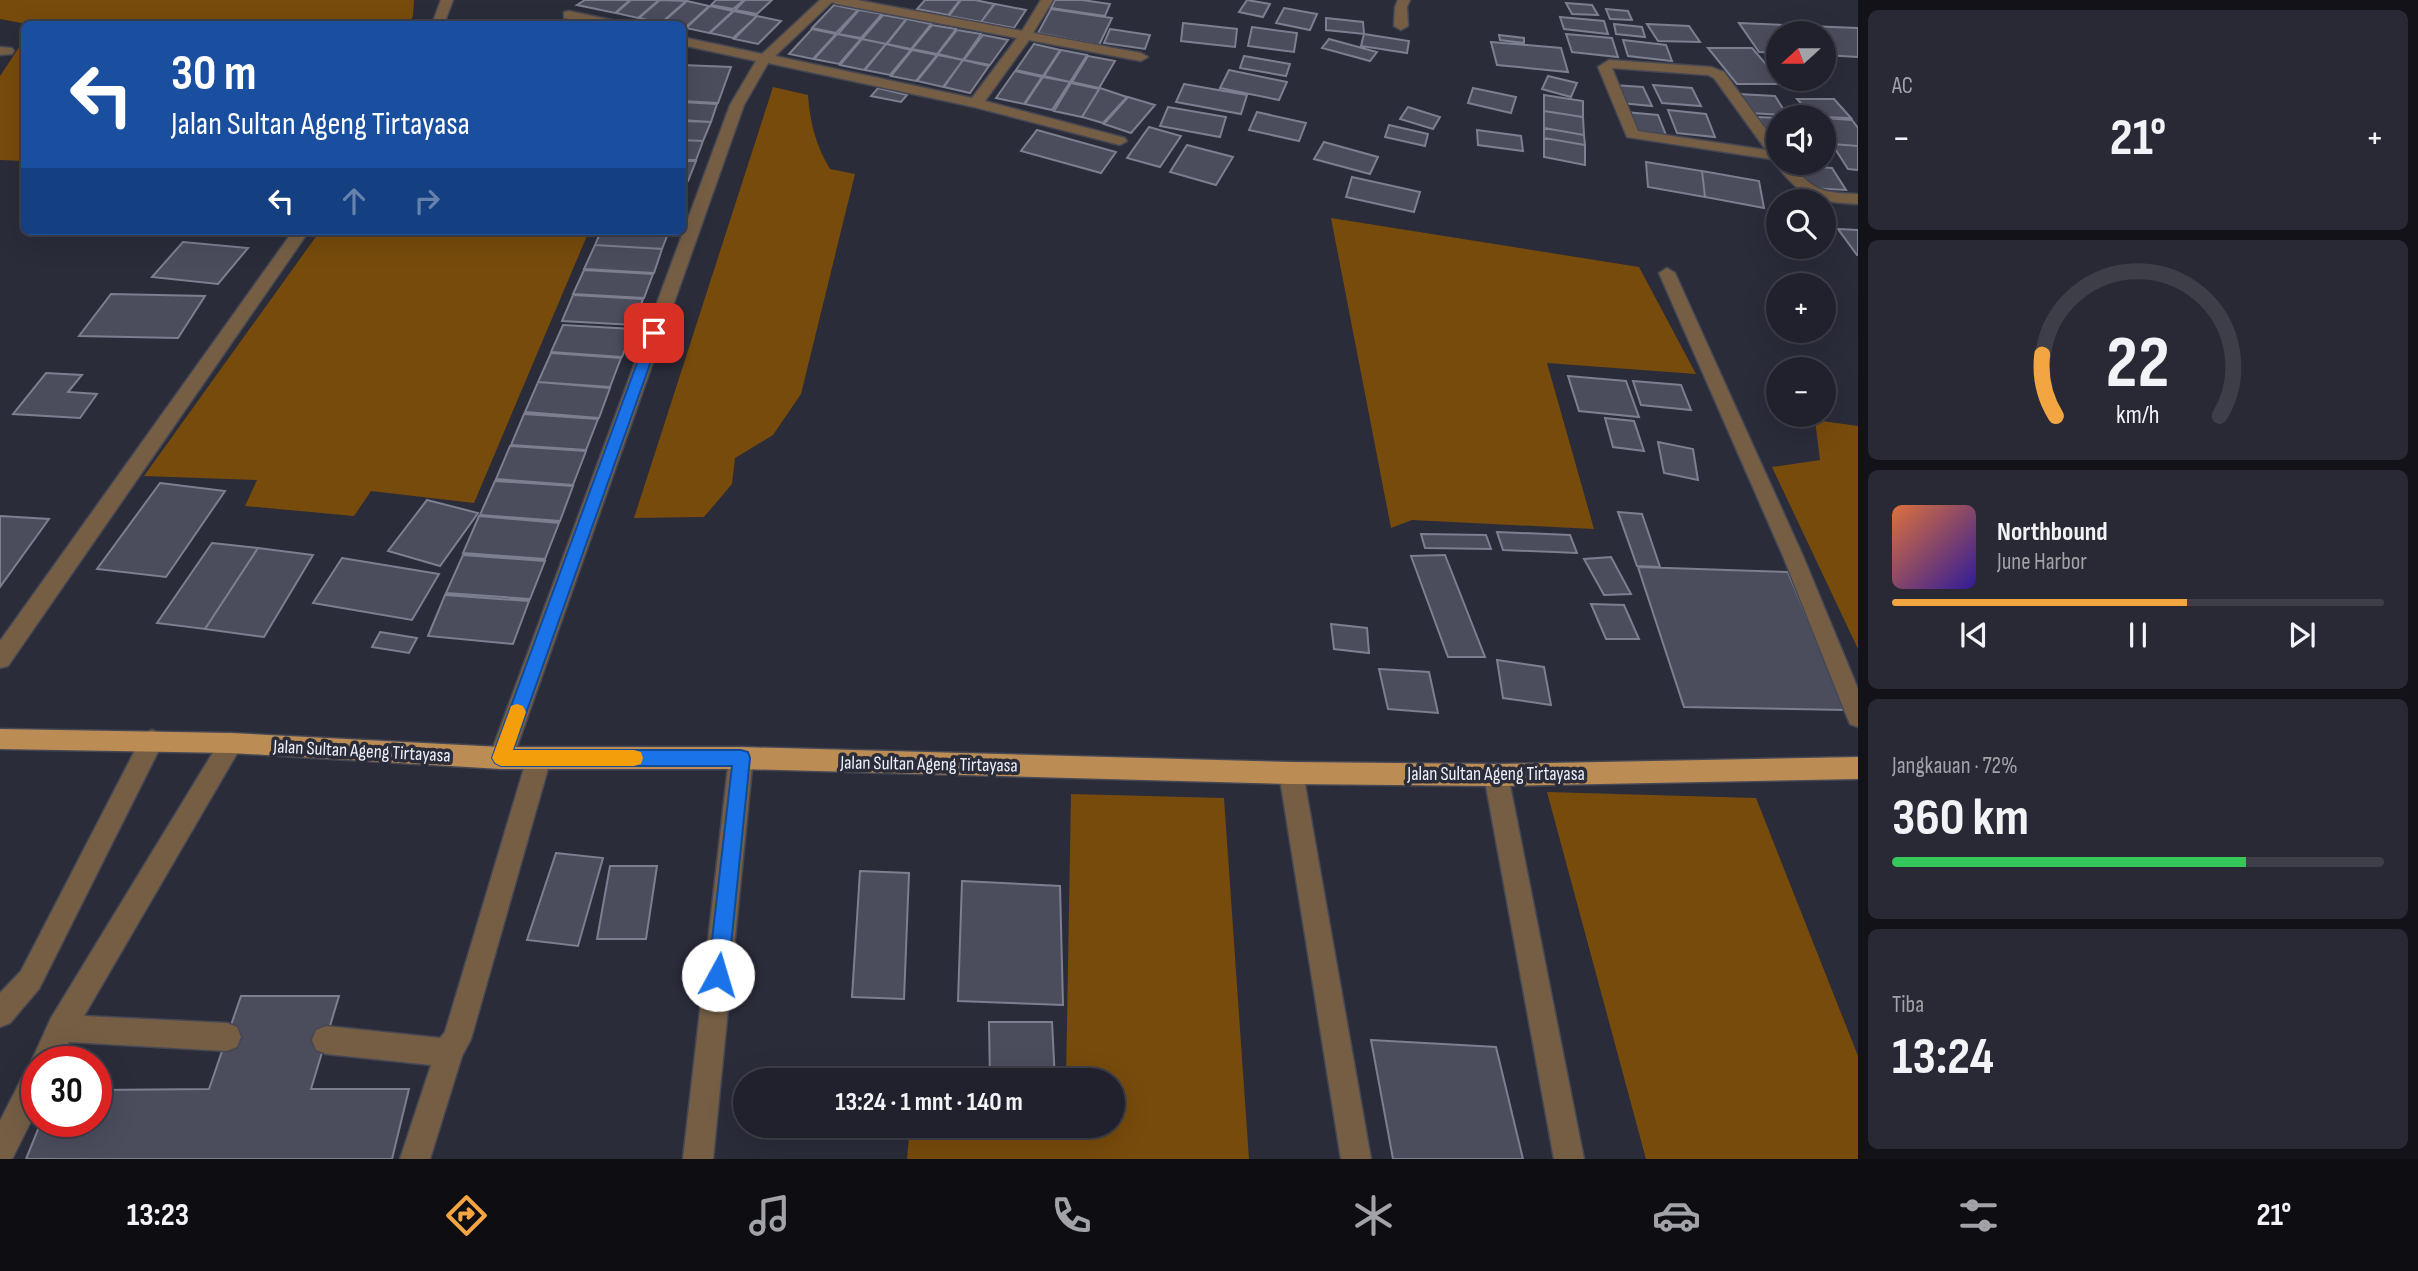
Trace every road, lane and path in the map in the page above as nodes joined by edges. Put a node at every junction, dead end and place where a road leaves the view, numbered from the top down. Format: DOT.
graph roads {
  1 [pos="447,0"];
  2 [pos="827,0"];
  3 [pos="837,0"];
  4 [pos="1046,0"];
  5 [pos="1404,0"];
  6 [pos="569,15"];
  7 [pos="440,21"];
  8 [pos="597,21"];
  9 [pos="1401,26"];
  10 [pos="1025,36"];
  11 [pos="686,42"];
  12 [pos="1141,57"];
  13 [pos="764,60"];
  14 [pos="976,103"];
  15 [pos="1120,141"];
  16 [pos="1778,156"];
  17 [pos="1792,175"];
  18 [pos="1858,199"];
  19 [pos="298,235"];
  20 [pos="1667,273"];
  21 [pos="6,650"];
  22 [pos="1856,714"];
  23 [pos="0,739"];
  24 [pos="152,740"];
  25 [pos="230,743"];
  26 [pos="501,758"];
  27 [pos="538,758"];
  28 [pos="741,758"];
  29 [pos="1858,768"];
  30 [pos="1291,772"];
  31 [pos="1496,775"];
  32 [pos="0,1013"];
  33 [pos="61,1028"];
  34 [pos="227,1037"];
  35 [pos="326,1040"];
  36 [pos="52,1046"];
  37 [pos="450,1048"];
  38 [pos="21,1110"];
  39 [pos="0,1152"];
  40 [pos="415,1159"];
  41 [pos="698,1159"];
  42 [pos="1356,1159"];
  43 [pos="1569,1159"];
  1 -- 7 [label="street"];
  2 -- 13 [label="street"];
  3 -- 10 [label="street"];
  4 -- 10 [label="street"];
  5 -- 9 [label="street"];
  6 -- 8 [label="street"];
  10 -- 12 [label="street"];
  10 -- 14 [label="street"];
  11 -- 13 [label="street"];
  13 -- 14 [label="street"];
  13 -- 26 [label="street"];
  14 -- 15 [label="street"];
  16 -- 16 [label="street"];
  17 -- 18 [label="street"];
  19 -- 21 [label="street"];
  20 -- 22 [label="street"];
  23 -- 24 [label="main road, Jalan Sultan Ageng Tirtayasa"];
  24 -- 25 [label="main road, Jalan Sultan Ageng Tirtayasa"];
  24 -- 32 [label="street"];
  25 -- 26 [label="main road, Jalan Sultan Ageng Tirtayasa"];
  25 -- 33 [label="street"];
  26 -- 27 [label="main road, Jalan Sultan Ageng Tirtayasa"];
  27 -- 28 [label="main road, Jalan Sultan Ageng Tirtayasa"];
  27 -- 37 [label="street"];
  28 -- 30 [label="main road, Jalan Sultan Ageng Tirtayasa"];
  28 -- 41 [label="street"];
  29 -- 31 [label="main road, Jalan Sultan Ageng Tirtayasa"];
  30 -- 31 [label="main road, Jalan Sultan Ageng Tirtayasa"];
  30 -- 42 [label="street"];
  31 -- 43 [label="street"];
  33 -- 34 [label="street"];
  33 -- 36 [label="street"];
  35 -- 37 [label="street"];
  37 -- 40 [label="street"];
  38 -- 39 [label="street"];
}
